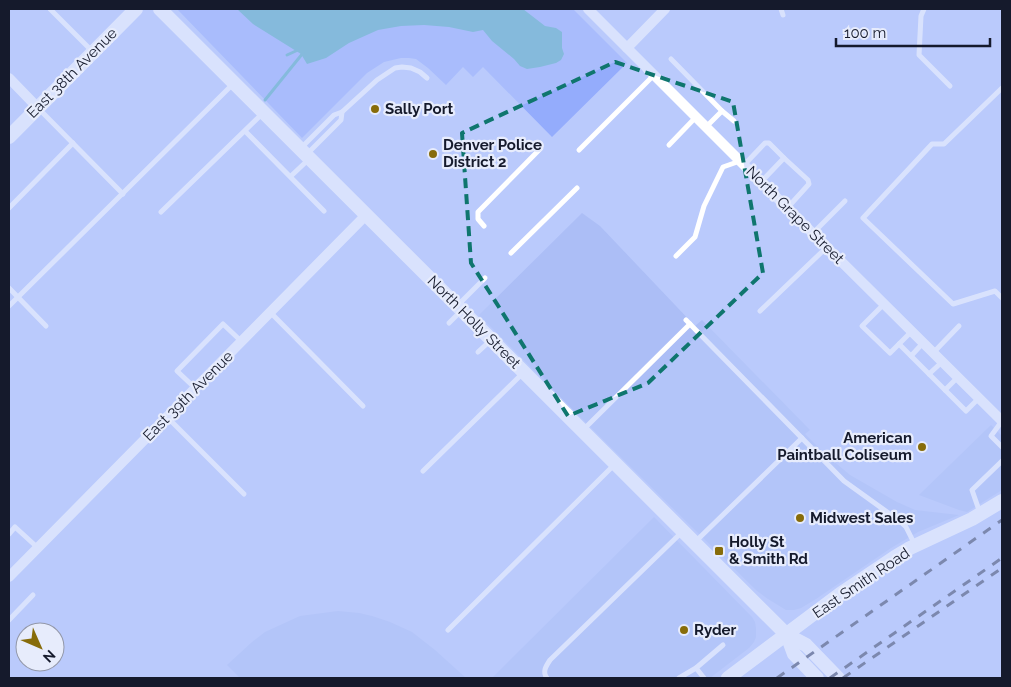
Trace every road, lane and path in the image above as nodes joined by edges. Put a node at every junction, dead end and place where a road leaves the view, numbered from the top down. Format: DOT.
graph roads {
  1 [pos="50,9"];
  2 [pos="136,9"];
  3 [pos="160,9"];
  4 [pos="588,9"];
  5 [pos="665,9"];
  6 [pos="924,9"];
  7 [pos="627,48"];
  8 [pos="93,52"];
  9 [pos="671,59"];
  10 [pos="654,75"];
  11 [pos="9,78"];
  12 [pos="427,78"];
  13 [pos="235,82"];
  14 [pos="950,86"];
  15 [pos="1002,88"];
  16 [pos="38,108"];
  17 [pos="722,111"];
  18 [pos="264,112"];
  19 [pos="342,112"];
  20 [pos="696,117"];
  21 [pos="734,121"];
  22 [pos="706,127"];
  23 [pos="245,131"];
  24 [pos="9,137"];
  25 [pos="73,143"];
  26 [pos="669,145"];
  27 [pos="540,150"];
  28 [pos="579,150"];
  29 [pos="306,153"];
  30 [pos="784,158"];
  31 [pos="742,163"];
  32 [pos="291,176"];
  33 [pos="761,182"];
  34 [pos="577,188"];
  35 [pos="123,194"];
  36 [pos="845,201"];
  37 [pos="790,205"];
  38 [pos="9,208"];
  39 [pos="324,211"];
  40 [pos="161,212"];
  41 [pos="367,214"];
  42 [pos="484,226"];
  43 [pos="813,233"];
  44 [pos="827,247"];
  45 [pos="511,253"];
  46 [pos="676,256"];
  47 [pos="485,278"];
  48 [pos="9,288"];
  49 [pos="18,297"];
  50 [pos="1002,298"];
  51 [pos="884,304"];
  52 [pos="9,306"];
  53 [pos="460,308"];
  54 [pos="760,311"];
  55 [pos="270,312"];
  56 [pos="449,323"];
  57 [pos="46,326"];
  58 [pos="959,326"];
  59 [pos="912,331"];
  60 [pos="492,339"];
  61 [pos="241,341"];
  62 [pos="923,343"];
  63 [pos="899,344"];
  64 [pos="478,352"];
  65 [pos="934,352"];
  66 [pos="911,356"];
  67 [pos="942,361"];
  68 [pos="524,372"];
  69 [pos="929,374"];
  70 [pos="958,377"];
  71 [pos="195,388"];
  72 [pos="945,390"];
  73 [pos="979,398"];
  74 [pos="363,406"];
  75 [pos="167,417"];
  76 [pos="1002,421"];
  77 [pos="582,430"];
  78 [pos="802,438"];
  79 [pos="1002,447"];
  80 [pos="1002,461"];
  81 [pos="616,464"];
  82 [pos="423,471"];
  83 [pos="244,494"];
  84 [pos="1002,501"];
  85 [pos="980,514"];
  86 [pos="683,531"];
  87 [pos="9,534"];
  88 [pos="695,543"];
  89 [pos="915,546"];
  90 [pos="38,548"];
  91 [pos="9,577"];
  92 [pos="33,595"];
  93 [pos="9,620"];
  94 [pos="448,630"];
  95 [pos="787,635"];
  96 [pos="723,645"];
  97 [pos="696,668"];
  98 [pos="547,678"];
  99 [pos="679,678"];
  100 [pos="704,678"];
  101 [pos="728,678"];
  102 [pos="817,678"];
  103 [pos="838,678"];
  1 -- 8 [label="lane"];
  2 -- 8 [label="street, East 38th Avenue"];
  3 -- 13 [label="street, North Holly Street"];
  4 -- 7 [label="street, North Grape Street"];
  5 -- 7 [label="street"];
  6 -- 14 [label="lane"];
  7 -- 10 [label="street, North Grape Street"];
  8 -- 16 [label="street, East 38th Avenue"];
  9 -- 17 [label="lane"];
  10 -- 20 [label="street, North Grape Street"];
  10 -- 28 [label="lane"];
  11 -- 16 [label="street"];
  12 -- 19 [label="lane"];
  13 -- 18 [label="street, North Holly Street"];
  13 -- 35 [label="lane"];
  15 -- 50 [label="lane"];
  16 -- 24 [label="street, East 38th Avenue"];
  16 -- 25 [label="lane"];
  17 -- 21 [label="lane"];
  17 -- 22 [label="lane"];
  18 -- 23 [label="lane"];
  18 -- 29 [label="street, North Holly Street"];
  19 -- 29 [label="lane"];
  19 -- 29 [label="lane"];
  20 -- 22 [label="street, North Grape Street"];
  20 -- 26 [label="lane"];
  22 -- 31 [label="street, North Grape Street"];
  23 -- 32 [label="lane"];
  23 -- 40 [label="lane"];
  25 -- 35 [label="lane"];
  25 -- 38 [label="lane"];
  27 -- 42 [label="lane"];
  29 -- 32 [label="lane"];
  29 -- 41 [label="street, North Holly Street"];
  30 -- 31 [label="lane"];
  30 -- 33 [label="lane"];
  30 -- 37 [label="lane"];
  31 -- 33 [label="street, North Grape Street"];
  31 -- 46 [label="lane"];
  32 -- 39 [label="lane"];
  33 -- 43 [label="street, North Grape Street"];
  34 -- 45 [label="lane"];
  35 -- 49 [label="lane"];
  36 -- 43 [label="lane"];
  41 -- 53 [label="street, North Holly Street"];
  41 -- 55 [label="street, East 39th Avenue"];
  43 -- 44 [label="street, North Grape Street"];
  44 -- 51 [label="street, North Grape Street"];
  44 -- 54 [label="lane"];
  47 -- 53 [label="lane"];
  48 -- 49 [label="lane"];
  49 -- 52 [label="lane"];
  49 -- 57 [label="lane"];
  51 -- 59 [label="street, North Grape Street"];
  51 -- 63 [label="lane"];
  53 -- 56 [label="lane"];
  53 -- 60 [label="street, North Holly Street"];
  55 -- 61 [label="street, East 39th Avenue"];
  55 -- 74 [label="lane"];
  58 -- 65 [label="lane"];
  59 -- 62 [label="street, North Grape Street"];
  59 -- 63 [label="lane"];
  60 -- 64 [label="lane"];
  60 -- 68 [label="street, North Holly Street"];
  61 -- 71 [label="street, East 39th Avenue"];
  61 -- 71 [label="lane"];
  62 -- 65 [label="street, North Grape Street"];
  62 -- 66 [label="lane"];
  63 -- 66 [label="lane"];
  65 -- 67 [label="street, North Grape Street"];
  66 -- 69 [label="lane"];
  67 -- 69 [label="lane"];
  67 -- 70 [label="street, North Grape Street"];
  68 -- 77 [label="street, North Holly Street"];
  68 -- 82 [label="lane"];
  69 -- 72 [label="lane"];
  70 -- 72 [label="lane"];
  70 -- 73 [label="street, North Grape Street"];
  71 -- 75 [label="street, East 39th Avenue"];
  72 -- 73 [label="lane"];
  73 -- 76 [label="street, North Grape Street"];
  75 -- 83 [label="lane"];
  75 -- 90 [label="street, East 39th Avenue"];
  76 -- 79 [label="lane"];
  77 -- 78 [label="lane"];
  77 -- 81 [label="street, North Holly Street"];
  78 -- 88 [label="lane"];
  78 -- 89 [label="lane"];
  80 -- 85 [label="lane"];
  81 -- 86 [label="street, North Holly Street"];
  81 -- 94 [label="lane"];
  84 -- 85 [label="street, East Smith Road"];
  85 -- 89 [label="street, East Smith Road"];
  86 -- 88 [label="street, North Holly Street"];
  86 -- 98 [label="lane"];
  87 -- 90 [label="lane"];
  88 -- 95 [label="street, North Holly Street"];
  89 -- 95 [label="street, East Smith Road"];
  90 -- 91 [label="street, East 39th Avenue"];
  92 -- 93 [label="lane"];
  95 -- 101 [label="street, East Smith Road"];
  95 -- 102 [label="street, North Holly Street"];
  95 -- 103 [label="street, North Holly Street"];
  96 -- 97 [label="lane"];
  97 -- 99 [label="lane"];
  97 -- 100 [label="lane"];
}
